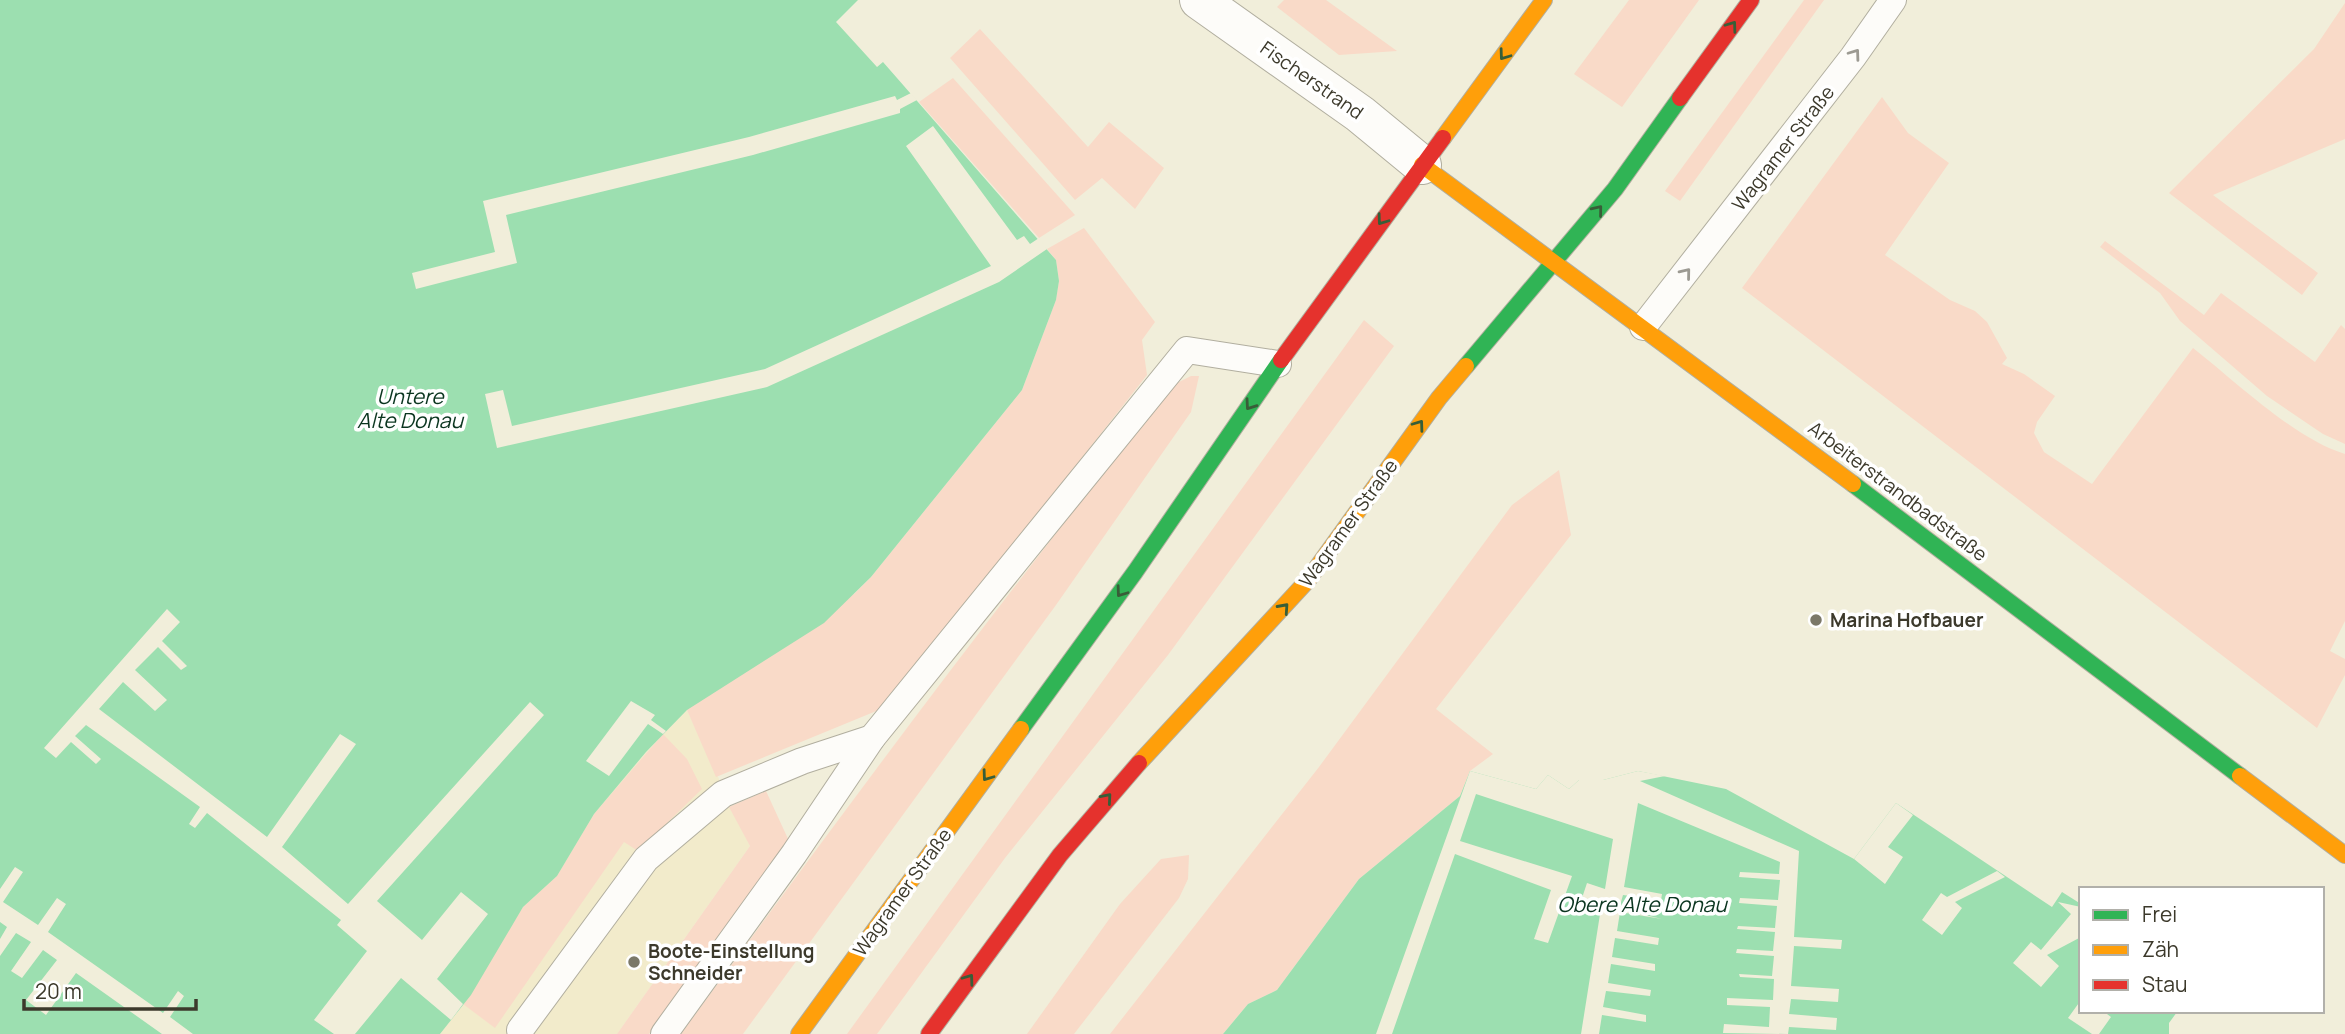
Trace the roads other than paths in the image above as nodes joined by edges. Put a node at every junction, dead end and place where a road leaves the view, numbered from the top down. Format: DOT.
graph roads {
  1 [pos="1199,0"];
  2 [pos="1544,0"];
  3 [pos="1751,0"];
  4 [pos="1893,0"];
  5 [pos="1422,165"];
  6 [pos="1555,262"];
  7 [pos="1643,327"];
  8 [pos="1278,364"];
  9 [pos="872,738"];
  10 [pos="2345,855"];
  11 [pos="520,1030"];
  12 [pos="664,1034"];
  13 [pos="799,1034"];
  14 [pos="929,1034"];
  1 -- 5 [label="street, Fischerstrand"];
  2 -- 5 [label="main road, Wagramer Straße, one-way"];
  6 -- 3 [label="main road, Wagramer Straße, one-way"];
  7 -- 4 [label="lane, Wagramer Straße, one-way"];
  5 -- 6 [label="main road, Arbeiterstrandbadstraße"];
  5 -- 8 [label="main road, Wagramer Straße, one-way"];
  6 -- 7 [label="main road, Arbeiterstrandbadstraße"];
  14 -- 6 [label="main road, Wagramer Straße, one-way"];
  7 -- 10 [label="main road, Arbeiterstrandbadstraße"];
  8 -- 9 [label="lane"];
  8 -- 13 [label="main road, Wagramer Straße, one-way"];
  9 -- 11 [label="lane"];
  9 -- 12 [label="lane"];
}
